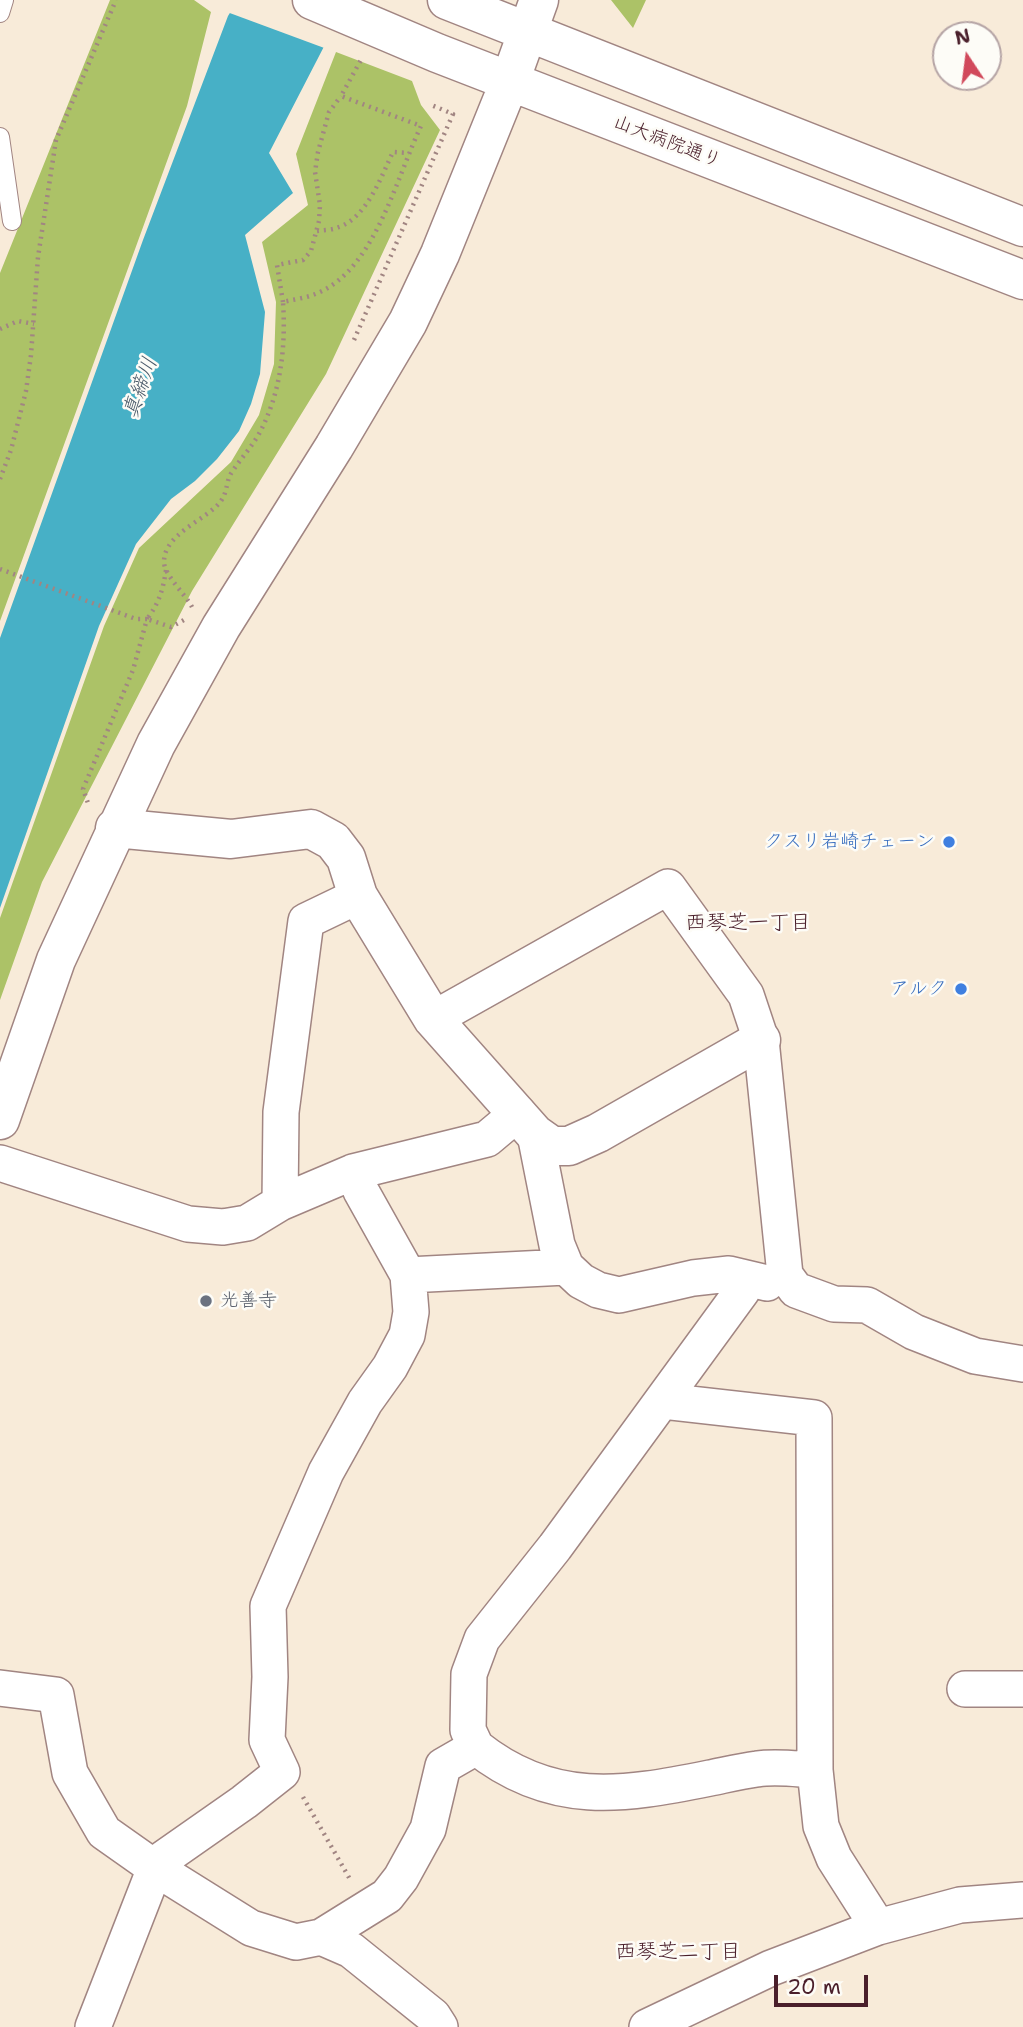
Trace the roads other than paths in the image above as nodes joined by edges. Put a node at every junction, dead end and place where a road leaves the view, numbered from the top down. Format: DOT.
graph roads {
  1 [pos="4,0"];
  2 [pos="312,0"];
  3 [pos="447,0"];
  4 [pos="0,13"];
  5 [pos="533,16"];
  6 [pos="510,81"];
  7 [pos="0,137"];
  8 [pos="12,221"];
  9 [pos="1023,227"];
  10 [pos="1023,280"];
  11 [pos="102,818"];
  12 [pos="358,896"];
  13 [pos="433,1019"];
  14 [pos="761,1040"];
  15 [pos="0,1120"];
  16 [pos="527,1123"];
  17 [pos="0,1163"];
  18 [pos="353,1172"];
  19 [pos="280,1203"];
  20 [pos="566,1267"];
  21 [pos="408,1275"];
  22 [pos="785,1275"];
  23 [pos="746,1280"];
  24 [pos="1023,1364"];
  25 [pos="663,1401"];
  26 [pos="0,1688"];
  27 [pos="965,1689"];
  28 [pos="1023,1689"];
  29 [pos="476,1747"];
  30 [pos="816,1770"];
  31 [pos="155,1868"];
  32 [pos="1023,1900"];
  33 [pos="878,1927"];
  34 [pos="321,1937"];
  35 [pos="93,2027"];
  36 [pos="440,2027"];
  37 [pos="648,2027"];
  1 -- 4 [label="lane"];
  2 -- 6 [label="street, 山大病院通り"];
  3 -- 5 [label="street"];
  5 -- 6 [label="street"];
  5 -- 9 [label="street"];
  6 -- 10 [label="street, 山大病院通り"];
  6 -- 11 [label="street"];
  7 -- 8 [label="lane"];
  11 -- 12 [label="street"];
  11 -- 15 [label="street"];
  12 -- 13 [label="street"];
  12 -- 19 [label="street"];
  13 -- 14 [label="street"];
  13 -- 16 [label="street"];
  14 -- 16 [label="street"];
  14 -- 22 [label="street"];
  16 -- 18 [label="street"];
  16 -- 20 [label="street"];
  17 -- 19 [label="street"];
  18 -- 19 [label="street"];
  18 -- 21 [label="street"];
  20 -- 21 [label="street"];
  20 -- 23 [label="street"];
  21 -- 31 [label="street"];
  22 -- 23 [label="street"];
  22 -- 24 [label="street"];
  23 -- 25 [label="street"];
  25 -- 29 [label="street"];
  25 -- 30 [label="street"];
  26 -- 31 [label="street"];
  27 -- 28 [label="street"];
  29 -- 30 [label="street"];
  29 -- 34 [label="street"];
  30 -- 33 [label="street"];
  31 -- 34 [label="street"];
  31 -- 35 [label="street"];
  32 -- 33 [label="street"];
  33 -- 37 [label="street"];
  34 -- 36 [label="street"];
}
